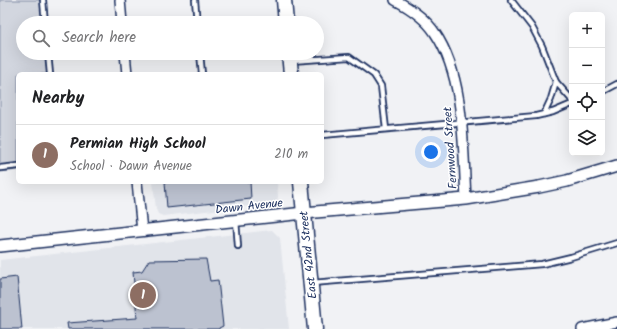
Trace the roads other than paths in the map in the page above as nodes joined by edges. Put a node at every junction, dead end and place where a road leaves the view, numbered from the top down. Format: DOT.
graph roads {
  1 [pos="42,0"];
  2 [pos="120,0"];
  3 [pos="195,0"];
  4 [pos="284,0"];
  5 [pos="395,0"];
  6 [pos="511,0"];
  7 [pos="44,16"];
  8 [pos="121,16"];
  9 [pos="196,16"];
  10 [pos="285,16"];
  11 [pos="49,60"];
  12 [pos="126,60"];
  13 [pos="201,60"];
  14 [pos="320,60"];
  15 [pos="324,60"];
  16 [pos="290,63"];
  17 [pos="50,72"];
  18 [pos="127,72"];
  19 [pos="202,72"];
  20 [pos="556,82"];
  21 [pos="617,84"];
  22 [pos="605,90"];
  23 [pos="569,97"];
  24 [pos="569,105"];
  25 [pos="544,114"];
  26 [pos="461,123"];
  27 [pos="386,129"];
  28 [pos="324,135"];
  29 [pos="16,166"];
  30 [pos="617,166"];
  31 [pos="0,168"];
  32 [pos="138,184"];
  33 [pos="301,184"];
  34 [pos="466,199"];
  35 [pos="304,213"];
  36 [pos="236,220"];
  37 [pos="142,231"];
  38 [pos="617,243"];
  39 [pos="0,246"];
  40 [pos="238,246"];
  41 [pos="311,283"];
  42 [pos="617,322"];
  43 [pos="315,329"];
  44 [pos="582,329"];
  1 -- 7 [label="lane"];
  2 -- 8 [label="street"];
  3 -- 9 [label="lane"];
  4 -- 10 [label="highway"];
  5 -- 26 [label="street, Fernwood Street"];
  6 -- 20 [label="lane"];
  11 -- 17 [label="lane"];
  12 -- 18 [label="street"];
  13 -- 19 [label="lane"];
  14 -- 16 [label="lane"];
  15 -- 27 [label="lane"];
  20 -- 23 [label="lane"];
  20 -- 25 [label="lane"];
  21 -- 22 [label="lane"];
  24 -- 25 [label="lane"];
  25 -- 26 [label="lane"];
  26 -- 27 [label="lane"];
  26 -- 34 [label="street, Fernwood Street"];
  27 -- 28 [label="lane"];
  29 -- 31 [label="lane"];
  30 -- 34 [label="street, Dawn Avenue"];
  32 -- 37 [label="street"];
  33 -- 35 [label="highway, East 42nd Street"];
  34 -- 35 [label="street, Dawn Avenue"];
  35 -- 36 [label="street, Dawn Avenue"];
  35 -- 41 [label="highway, East 42nd Street"];
  36 -- 37 [label="street, Dawn Avenue"];
  36 -- 40 [label="lane"];
  37 -- 39 [label="street, Dawn Avenue"];
  38 -- 41 [label="lane"];
  41 -- 43 [label="highway, East 42nd Street"];
  42 -- 44 [label="street"];
}
